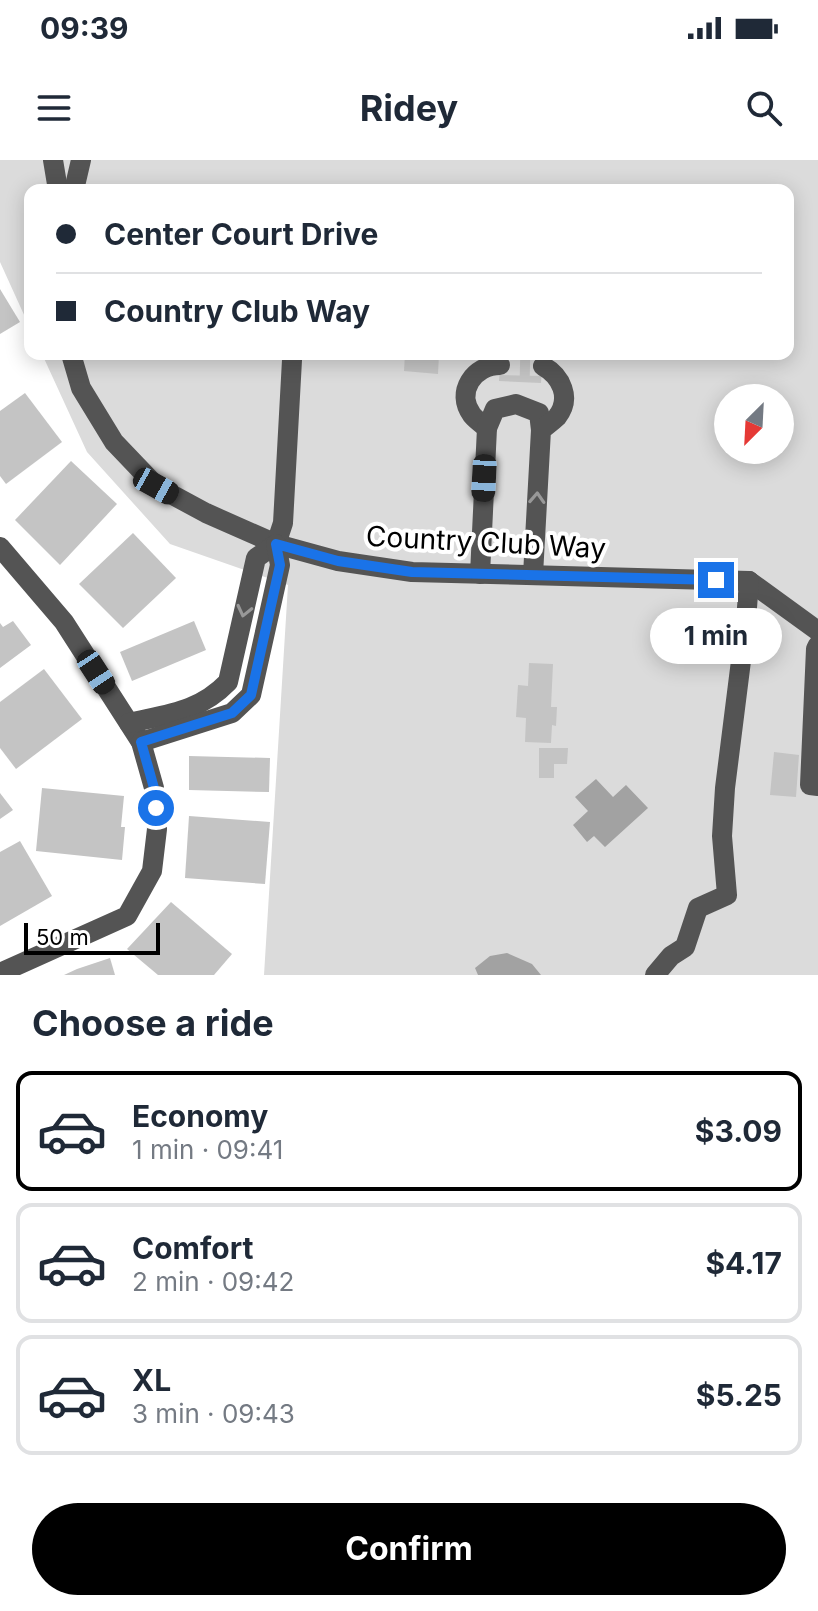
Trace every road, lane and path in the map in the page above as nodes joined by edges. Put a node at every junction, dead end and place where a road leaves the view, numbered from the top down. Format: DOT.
graph roads {
  1 [pos="53,160"];
  2 [pos="81,160"];
  3 [pos="57,184"];
  4 [pos="75,184"];
  5 [pos="73,360"];
  6 [pos="293,360"];
  7 [pos="500,365"];
  8 [pos="543,366"];
  9 [pos="487,428"];
  10 [pos="541,430"];
  11 [pos="276,544"];
  12 [pos="0,547"];
  13 [pos="480,574"];
  14 [pos="533,575"];
  15 [pos="749,581"];
  16 [pos="814,620"];
  17 [pos="818,645"];
  18 [pos="214,695"];
  19 [pos="228,715"];
  20 [pos="129,723"];
  21 [pos="141,742"];
  22 [pos="818,786"];
  23 [pos="0,973"];
  24 [pos="655,975"];
  1 -- 3 [label="street"];
  2 -- 4 [label="street"];
  5 -- 11 [label="street, Country Club Way"];
  6 -- 11 [label="street"];
  7 -- 9 [label="street"];
  8 -- 10 [label="street"];
  9 -- 10 [label="street"];
  9 -- 13 [label="street"];
  14 -- 10 [label="street, one-way"];
  11 -- 13 [label="street, Country Club Way"];
  11 -- 18 [label="street, one-way"];
  11 -- 19 [label="street"];
  12 -- 20 [label="street"];
  13 -- 14 [label="street, Country Club Way"];
  14 -- 15 [label="street, Country Club Way"];
  15 -- 16 [label="street"];
  15 -- 24 [label="street"];
  17 -- 22 [label="street"];
  18 -- 19 [label="street"];
  18 -- 20 [label="street"];
  19 -- 21 [label="street"];
  20 -- 21 [label="street"];
  21 -- 23 [label="street"];
}
